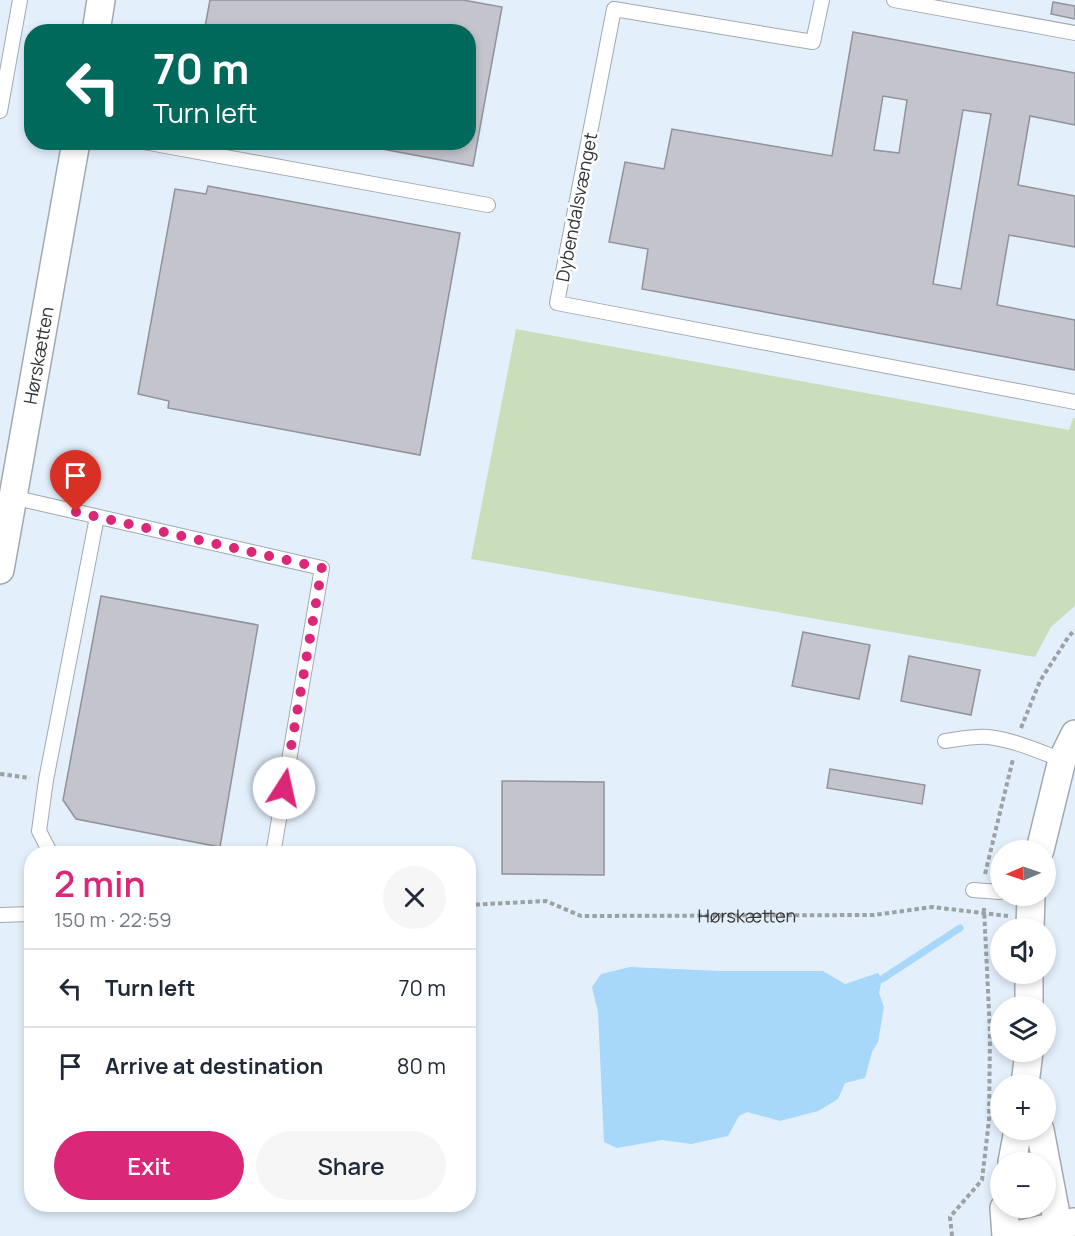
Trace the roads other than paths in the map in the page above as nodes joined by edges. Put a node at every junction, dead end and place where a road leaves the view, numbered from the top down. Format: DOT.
graph roads {
  1 [pos="20,0"];
  2 [pos="101,0"];
  3 [pos="822,0"];
  4 [pos="894,0"];
  5 [pos="97,24"];
  6 [pos="1075,33"];
  7 [pos="0,111"];
  8 [pos="75,150"];
  9 [pos="188,150"];
  10 [pos="488,205"];
  11 [pos="1075,402"];
  12 [pos="12,498"];
  13 [pos="97,517"];
  14 [pos="0,570"];
  15 [pos="1075,734"];
  16 [pos="945,741"];
  17 [pos="1062,760"];
  18 [pos="1042,840"];
  19 [pos="47,846"];
  20 [pos="274,846"];
  21 [pos="978,890"];
  22 [pos="990,891"];
  23 [pos="24,914"];
  24 [pos="0,915"];
  25 [pos="1042,1140"];
  26 [pos="1005,1218"];
  27 [pos="1064,1228"];
  28 [pos="1006,1236"];
  29 [pos="1012,1236"];
  1 -- 7 [label="lane"];
  2 -- 5 [label="street"];
  3 -- 11 [label="lane, Dybendalsvænget"];
  4 -- 6 [label="lane"];
  8 -- 12 [label="street, Hørskætten"];
  9 -- 10 [label="lane"];
  12 -- 13 [label="lane"];
  12 -- 14 [label="street, Hørskætten"];
  13 -- 19 [label="lane"];
  13 -- 20 [label="lane"];
  15 -- 17 [label="street"];
  16 -- 17 [label="lane"];
  17 -- 18 [label="street"];
  21 -- 22 [label="lane"];
  23 -- 24 [label="lane"];
  25 -- 27 [label="street"];
  26 -- 28 [label="street"];
  27 -- 29 [label="street"];
}
